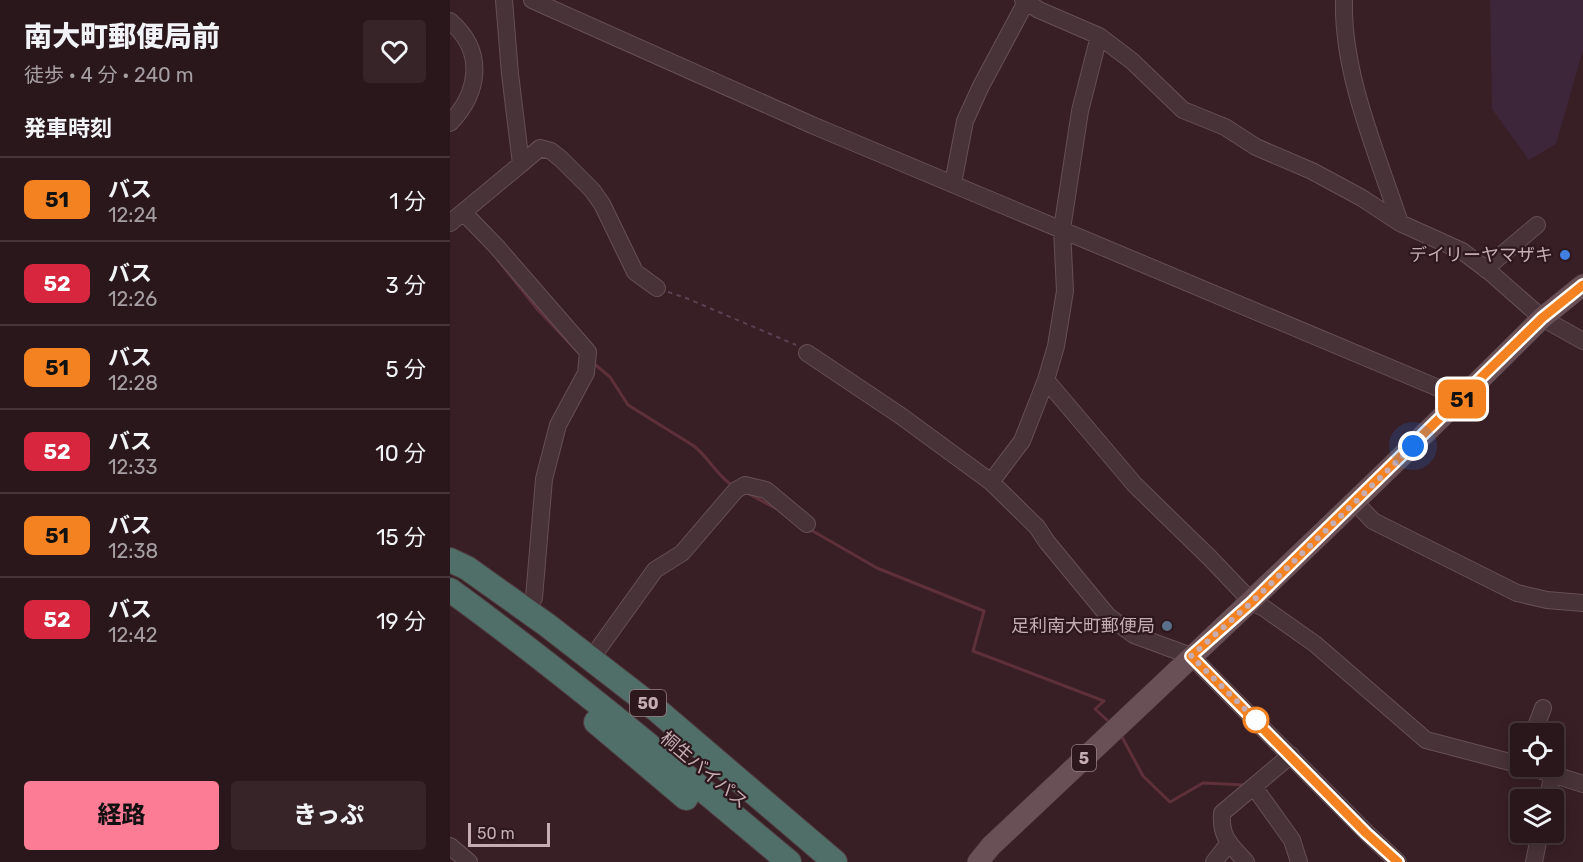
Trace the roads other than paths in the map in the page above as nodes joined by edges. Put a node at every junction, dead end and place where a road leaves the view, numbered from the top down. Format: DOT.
graph roads {
  1 [pos="504,0"];
  2 [pos="532,0"];
  3 [pos="1344,0"];
  4 [pos="1030,2"];
  5 [pos="450,6"];
  6 [pos="455,26"];
  7 [pos="1099,36"];
  8 [pos="450,123"];
  9 [pos="521,164"];
  10 [pos="952,183"];
  11 [pos="456,218"];
  12 [pos="1400,223"];
  13 [pos="1537,225"];
  14 [pos="1062,229"];
  15 [pos="1485,268"];
  16 [pos="1583,285"];
  17 [pos="657,288"];
  18 [pos="1542,318"];
  19 [pos="1583,341"];
  20 [pos="807,353"];
  21 [pos="1046,380"];
  22 [pos="1462,398"];
  23 [pos="991,482"];
  24 [pos="1355,502"];
  25 [pos="807,524"];
  26 [pos="450,560"];
  27 [pos="450,568"];
  28 [pos="450,590"];
  29 [pos="450,601"];
  30 [pos="1252,602"];
  31 [pos="1583,603"];
  32 [pos="525,610"];
  33 [pos="1191,656"];
  34 [pos="591,659"];
  35 [pos="1543,708"];
  36 [pos="1537,723"];
  37 [pos="1291,755"];
  38 [pos="1510,762"];
  39 [pos="1562,777"];
  40 [pos="1583,784"];
  41 [pos="1254,787"];
  42 [pos="1538,843"];
  43 [pos="1228,844"];
  44 [pos="450,846"];
  45 [pos="469,862"];
  46 [pos="765,862"];
  47 [pos="789,862"];
  48 [pos="814,862"];
  49 [pos="835,862"];
  50 [pos="978,862"];
  51 [pos="1214,862"];
  52 [pos="1246,862"];
  53 [pos="1299,862"];
  54 [pos="1398,862"];
  55 [pos="1534,862"];
  1 -- 9 [label="street"];
  2 -- 10 [label="street"];
  3 -- 12 [label="street"];
  4 -- 7 [label="street"];
  4 -- 10 [label="street"];
  5 -- 6 [label="street"];
  6 -- 8 [label="street"];
  7 -- 12 [label="street"];
  7 -- 14 [label="street"];
  9 -- 11 [label="street"];
  9 -- 17 [label="street"];
  10 -- 14 [label="street"];
  11 -- 32 [label="street"];
  12 -- 15 [label="street"];
  13 -- 15 [label="street"];
  14 -- 21 [label="street"];
  14 -- 22 [label="street"];
  15 -- 18 [label="street"];
  16 -- 18 [label="main road, 5"];
  18 -- 19 [label="street"];
  18 -- 22 [label="main road, 5"];
  20 -- 23 [label="street"];
  21 -- 23 [label="street"];
  21 -- 30 [label="street"];
  22 -- 24 [label="main road, 5"];
  23 -- 33 [label="street"];
  24 -- 30 [label="main road, 5"];
  24 -- 31 [label="street"];
  25 -- 34 [label="street"];
  26 -- 32 [label="highway, 50"];
  27 -- 48 [label="highway, 桐生バイパス / 50"];
  28 -- 47 [label="highway, 桐生バイパス / 50"];
  29 -- 46 [label="highway, 50"];
  30 -- 33 [label="main road, 5"];
  30 -- 38 [label="street"];
  32 -- 34 [label="highway, 50"];
  33 -- 37 [label="street"];
  33 -- 50 [label="main road, 5"];
  34 -- 49 [label="highway, 50"];
  35 -- 36 [label="street"];
  37 -- 41 [label="street"];
  37 -- 54 [label="street"];
  39 -- 40 [label="street"];
  41 -- 43 [label="street"];
  41 -- 53 [label="street"];
  42 -- 55 [label="street"];
  43 -- 51 [label="street"];
  43 -- 52 [label="street"];
  44 -- 45 [label="street"];
}
